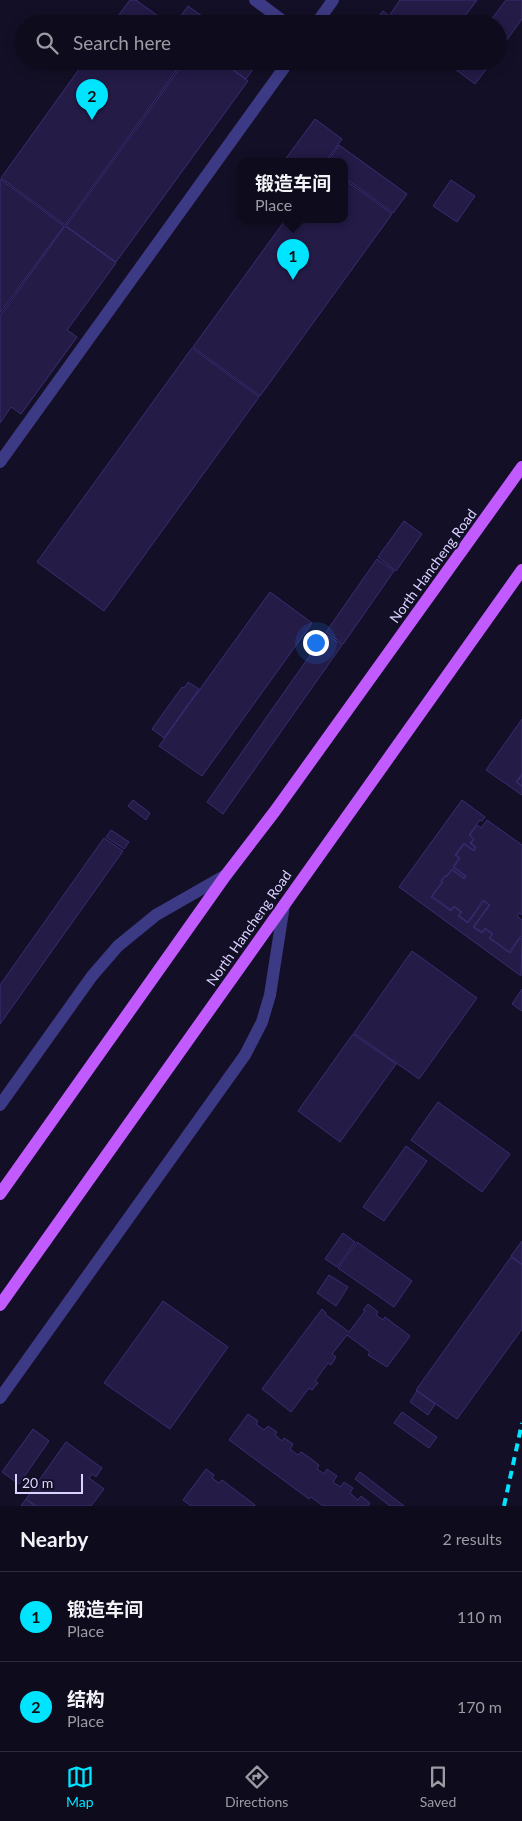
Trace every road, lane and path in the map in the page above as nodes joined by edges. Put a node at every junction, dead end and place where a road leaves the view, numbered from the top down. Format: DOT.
graph roads {
  1 [pos="255,0"];
  2 [pos="334,0"];
  3 [pos="275,15"];
  4 [pos="323,15"];
  5 [pos="283,70"];
  6 [pos="0,462"];
  7 [pos="522,467"];
  8 [pos="522,570"];
  9 [pos="226,875"];
  10 [pos="284,905"];
  11 [pos="0,1105"];
  12 [pos="0,1194"];
  13 [pos="0,1305"];
  14 [pos="0,1398"];
  1 -- 3 [label="street"];
  2 -- 4 [label="street"];
  5 -- 6 [label="street"];
  7 -- 9 [label="main road, North Hancheng Road"];
  8 -- 10 [label="main road, North Hancheng Road"];
  9 -- 11 [label="street"];
  9 -- 12 [label="main road, North Hancheng Road"];
  10 -- 13 [label="main road, North Hancheng Road"];
  10 -- 14 [label="street"];
}
